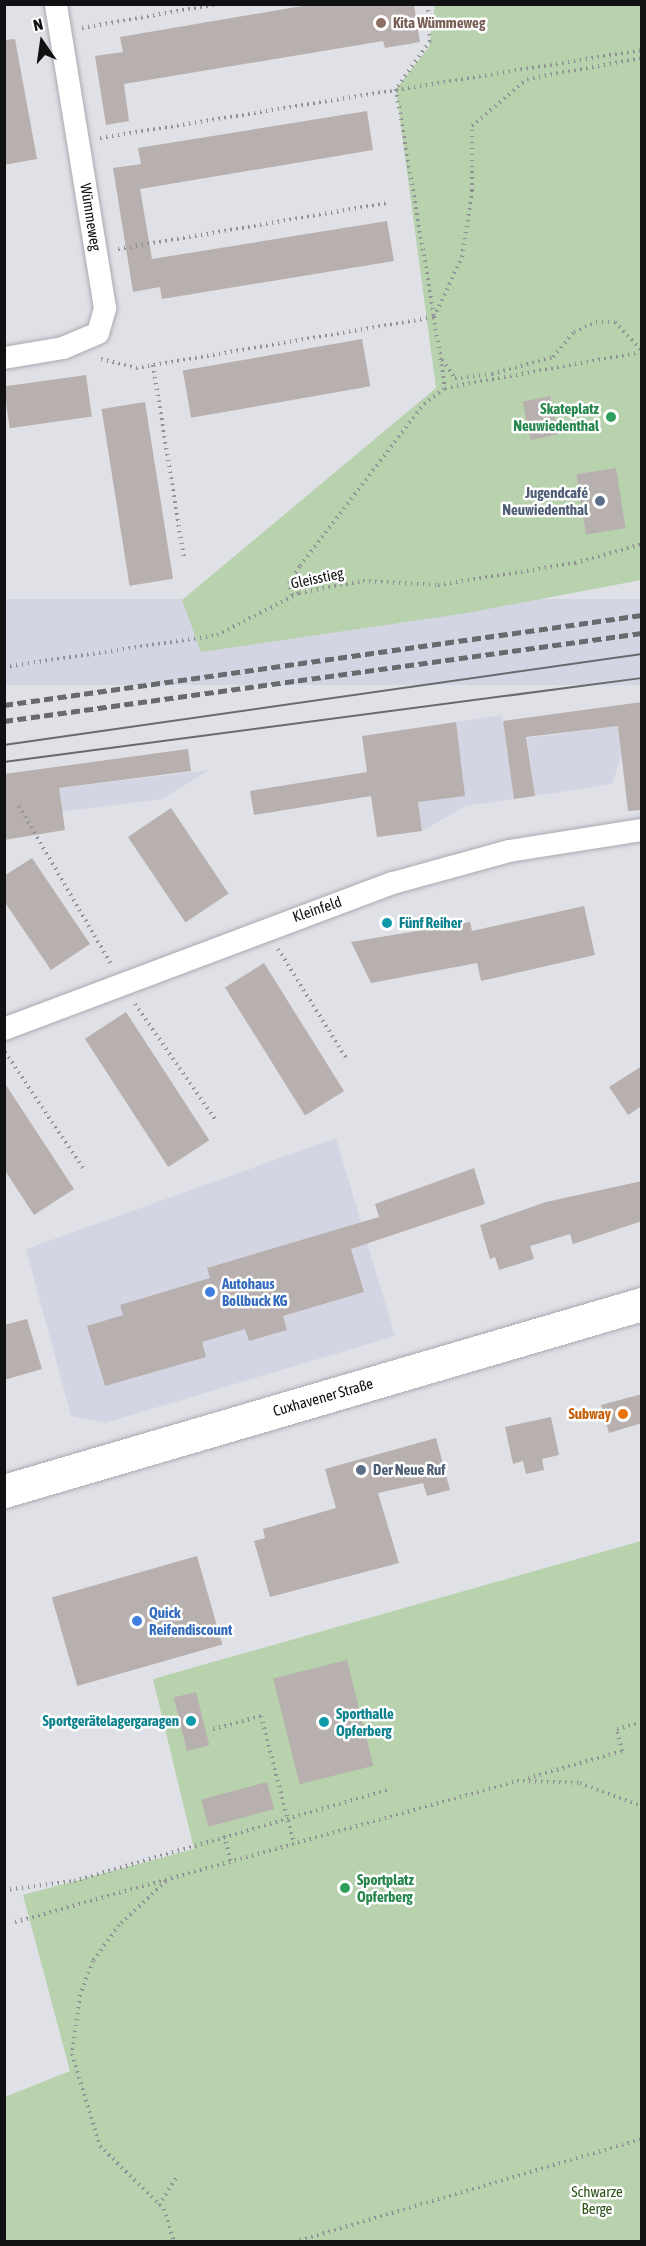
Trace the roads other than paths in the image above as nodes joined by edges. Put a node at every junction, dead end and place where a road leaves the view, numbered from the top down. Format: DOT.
graph roads {
  1 [pos="56,4"];
  2 [pos="4,358"];
  3 [pos="642,830"];
  4 [pos="4,1029"];
  5 [pos="642,1304"];
  6 [pos="4,1491"];
  1 -- 2 [label="street, Wümmeweg"];
  3 -- 4 [label="street, Kleinfeld"];
  5 -- 6 [label="main road, Cuxhavener Straße"];
}
